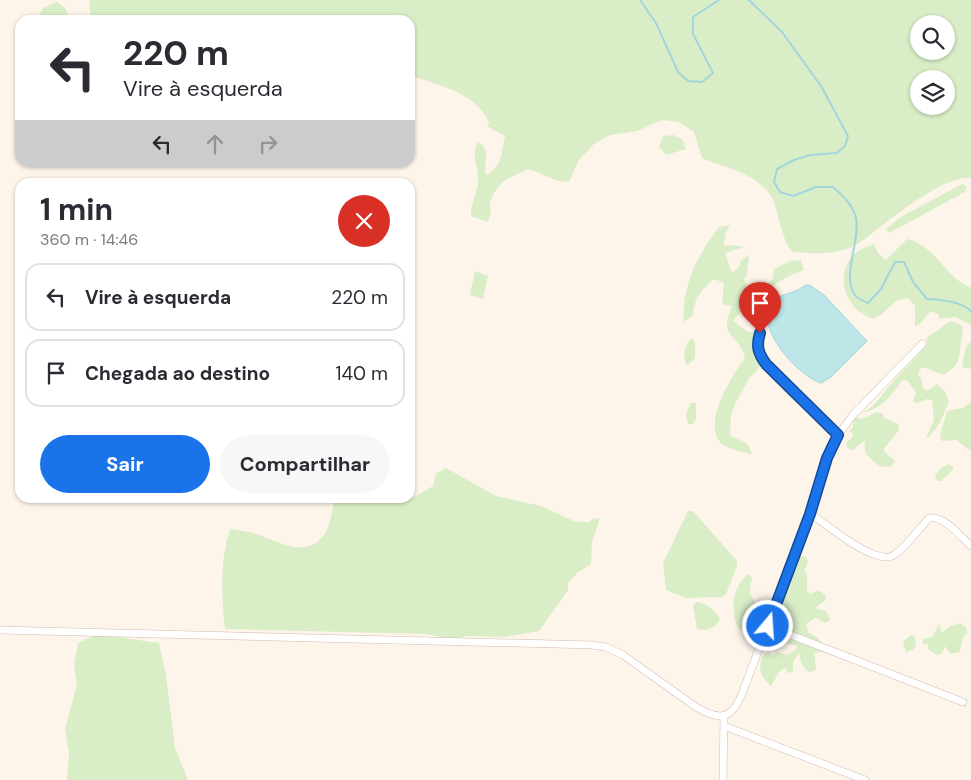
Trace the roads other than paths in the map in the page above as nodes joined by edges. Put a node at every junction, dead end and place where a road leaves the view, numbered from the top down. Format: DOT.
graph roads {
  1 [pos="770,291"];
  2 [pos="922,344"];
  3 [pos="838,435"];
  4 [pos="810,514"];
  5 [pos="971,546"];
  6 [pos="768,626"];
  7 [pos="0,630"];
  8 [pos="963,702"];
  9 [pos="724,716"];
  10 [pos="724,726"];
  11 [pos="723,780"];
  12 [pos="866,780"];
  1 -- 3 [label="street"];
  2 -- 3 [label="street"];
  3 -- 4 [label="street"];
  4 -- 5 [label="street"];
  4 -- 6 [label="street"];
  6 -- 8 [label="street"];
  6 -- 9 [label="street"];
  7 -- 9 [label="street"];
  9 -- 10 [label="street"];
  10 -- 11 [label="street"];
  10 -- 12 [label="street"];
}
